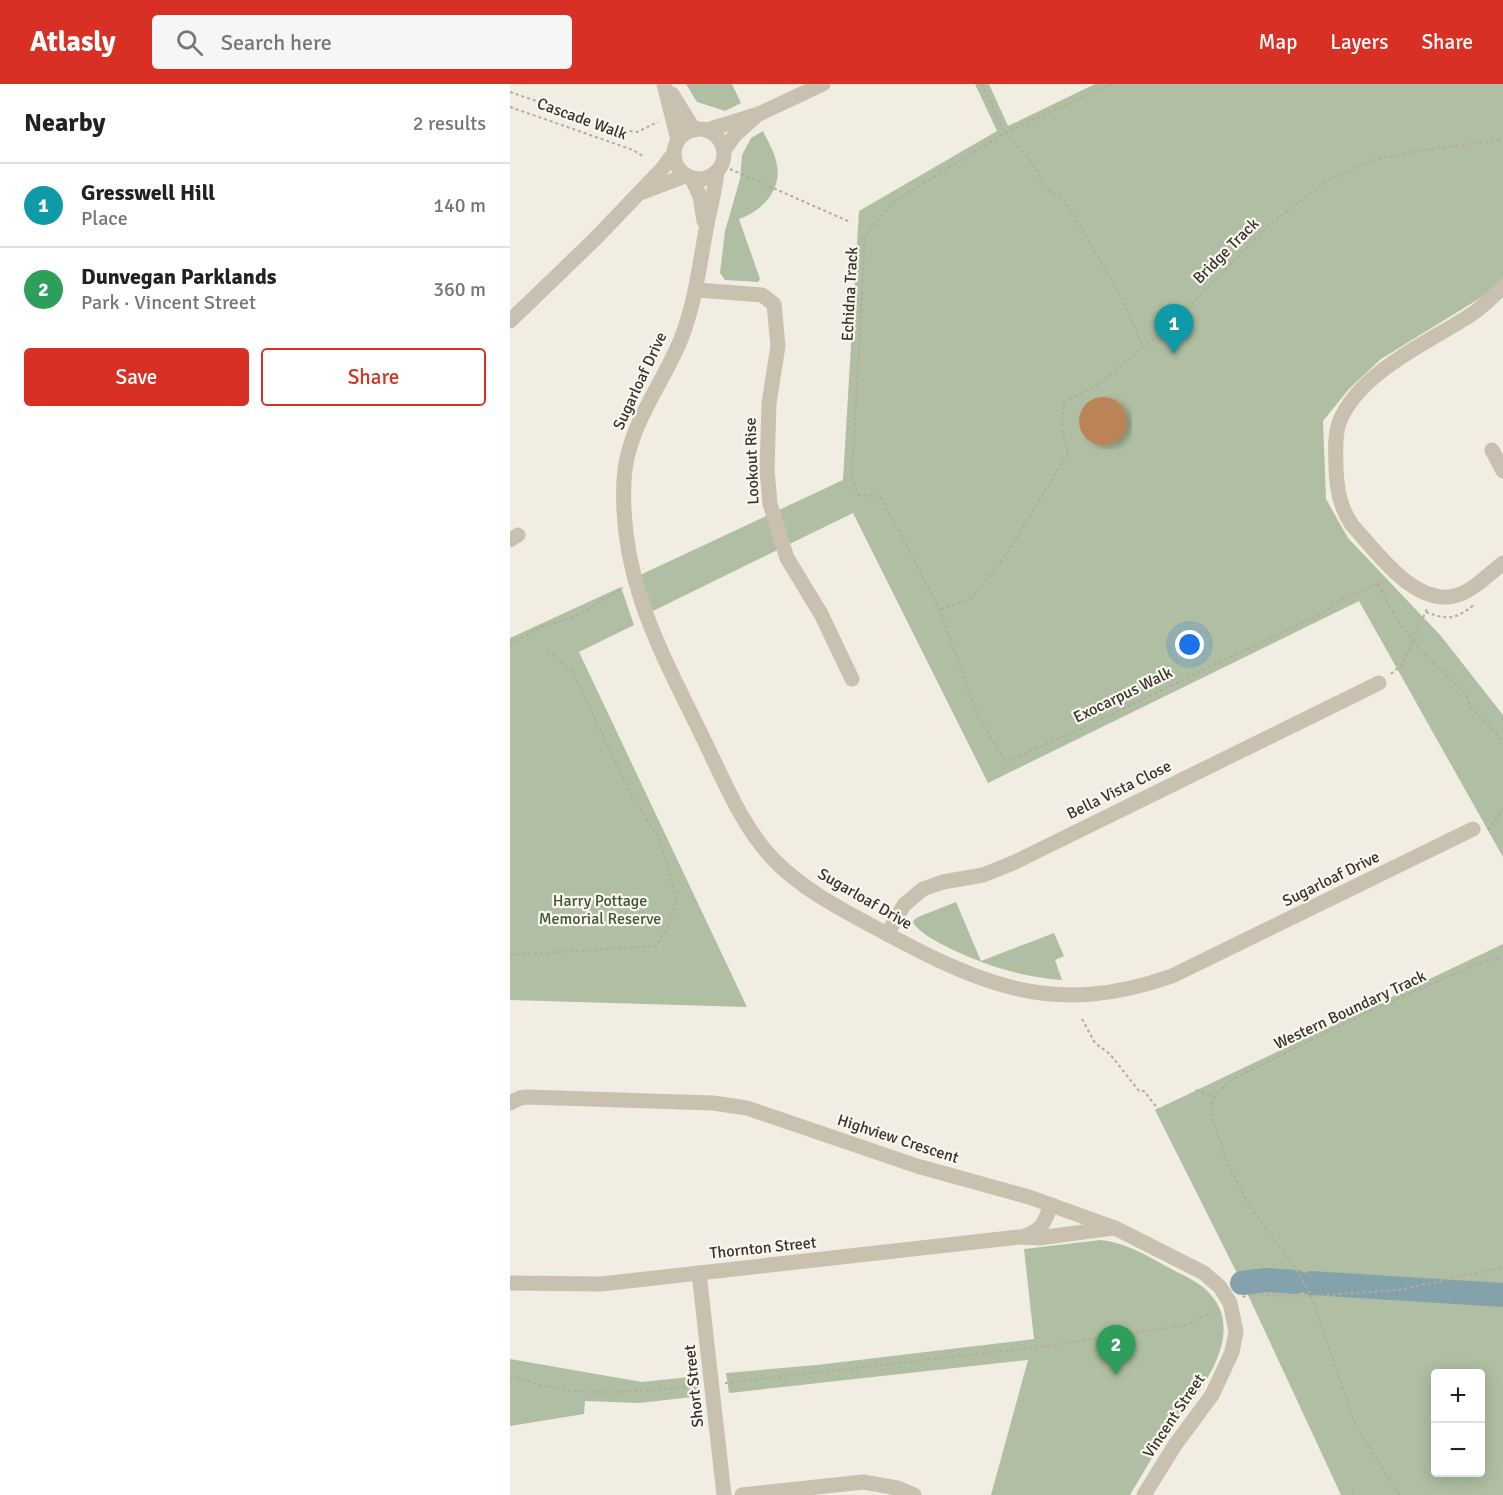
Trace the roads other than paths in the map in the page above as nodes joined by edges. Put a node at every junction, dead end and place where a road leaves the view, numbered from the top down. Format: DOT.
graph roads {
  1 [pos="665,84"];
  2 [pos="823,84"];
  3 [pos="759,114"];
  4 [pos="700,130"];
  5 [pos="676,146"];
  6 [pos="721,163"];
  7 [pos="688,177"];
  8 [pos="638,195"];
  9 [pos="706,230"];
  10 [pos="1503,287"];
  11 [pos="697,290"];
  12 [pos="510,321"];
  13 [pos="1492,450"];
  14 [pos="1503,471"];
  15 [pos="1503,563"];
  16 [pos="852,680"];
  17 [pos="1379,683"];
  18 [pos="1473,829"];
  19 [pos="887,934"];
  20 [pos="510,1103"];
  21 [pos="1051,1205"];
  22 [pos="1071,1212"];
  23 [pos="1115,1228"];
  24 [pos="1067,1234"];
  25 [pos="1019,1237"];
  26 [pos="699,1273"];
  27 [pos="510,1283"];
  28 [pos="1235,1321"];
  29 [pos="724,1495"];
  30 [pos="742,1495"];
  31 [pos="914,1495"];
  32 [pos="1144,1495"];
  1 -- 4 [label="street"];
  1 -- 5 [label="street"];
  2 -- 3 [label="street"];
  3 -- 4 [label="street"];
  3 -- 6 [label="street"];
  4 -- 5 [label="street"];
  4 -- 6 [label="street"];
  5 -- 7 [label="street"];
  5 -- 8 [label="street"];
  6 -- 7 [label="street"];
  6 -- 9 [label="street, Sugarloaf Drive"];
  7 -- 8 [label="street"];
  7 -- 9 [label="street, Sugarloaf Drive"];
  8 -- 12 [label="street"];
  9 -- 11 [label="street, Sugarloaf Drive"];
  10 -- 15 [label="street"];
  11 -- 16 [label="street, Lookout Rise"];
  11 -- 19 [label="street, Sugarloaf Drive"];
  13 -- 14 [label="street"];
  17 -- 19 [label="street, Bella Vista Close"];
  18 -- 19 [label="street, Sugarloaf Drive"];
  20 -- 21 [label="street, Highview Crescent"];
  21 -- 22 [label="street, Highview Crescent"];
  21 -- 25 [label="street, Thornton Street"];
  22 -- 23 [label="street, Highview Crescent"];
  22 -- 24 [label="street"];
  23 -- 24 [label="street, Thornton Street"];
  23 -- 28 [label="street, Highview Crescent"];
  24 -- 25 [label="street, Thornton Street"];
  25 -- 26 [label="street, Thornton Street"];
  26 -- 27 [label="street, Thornton Street"];
  26 -- 29 [label="street, Short Street"];
  28 -- 32 [label="street, Vincent Street"];
  30 -- 31 [label="street"];
}
